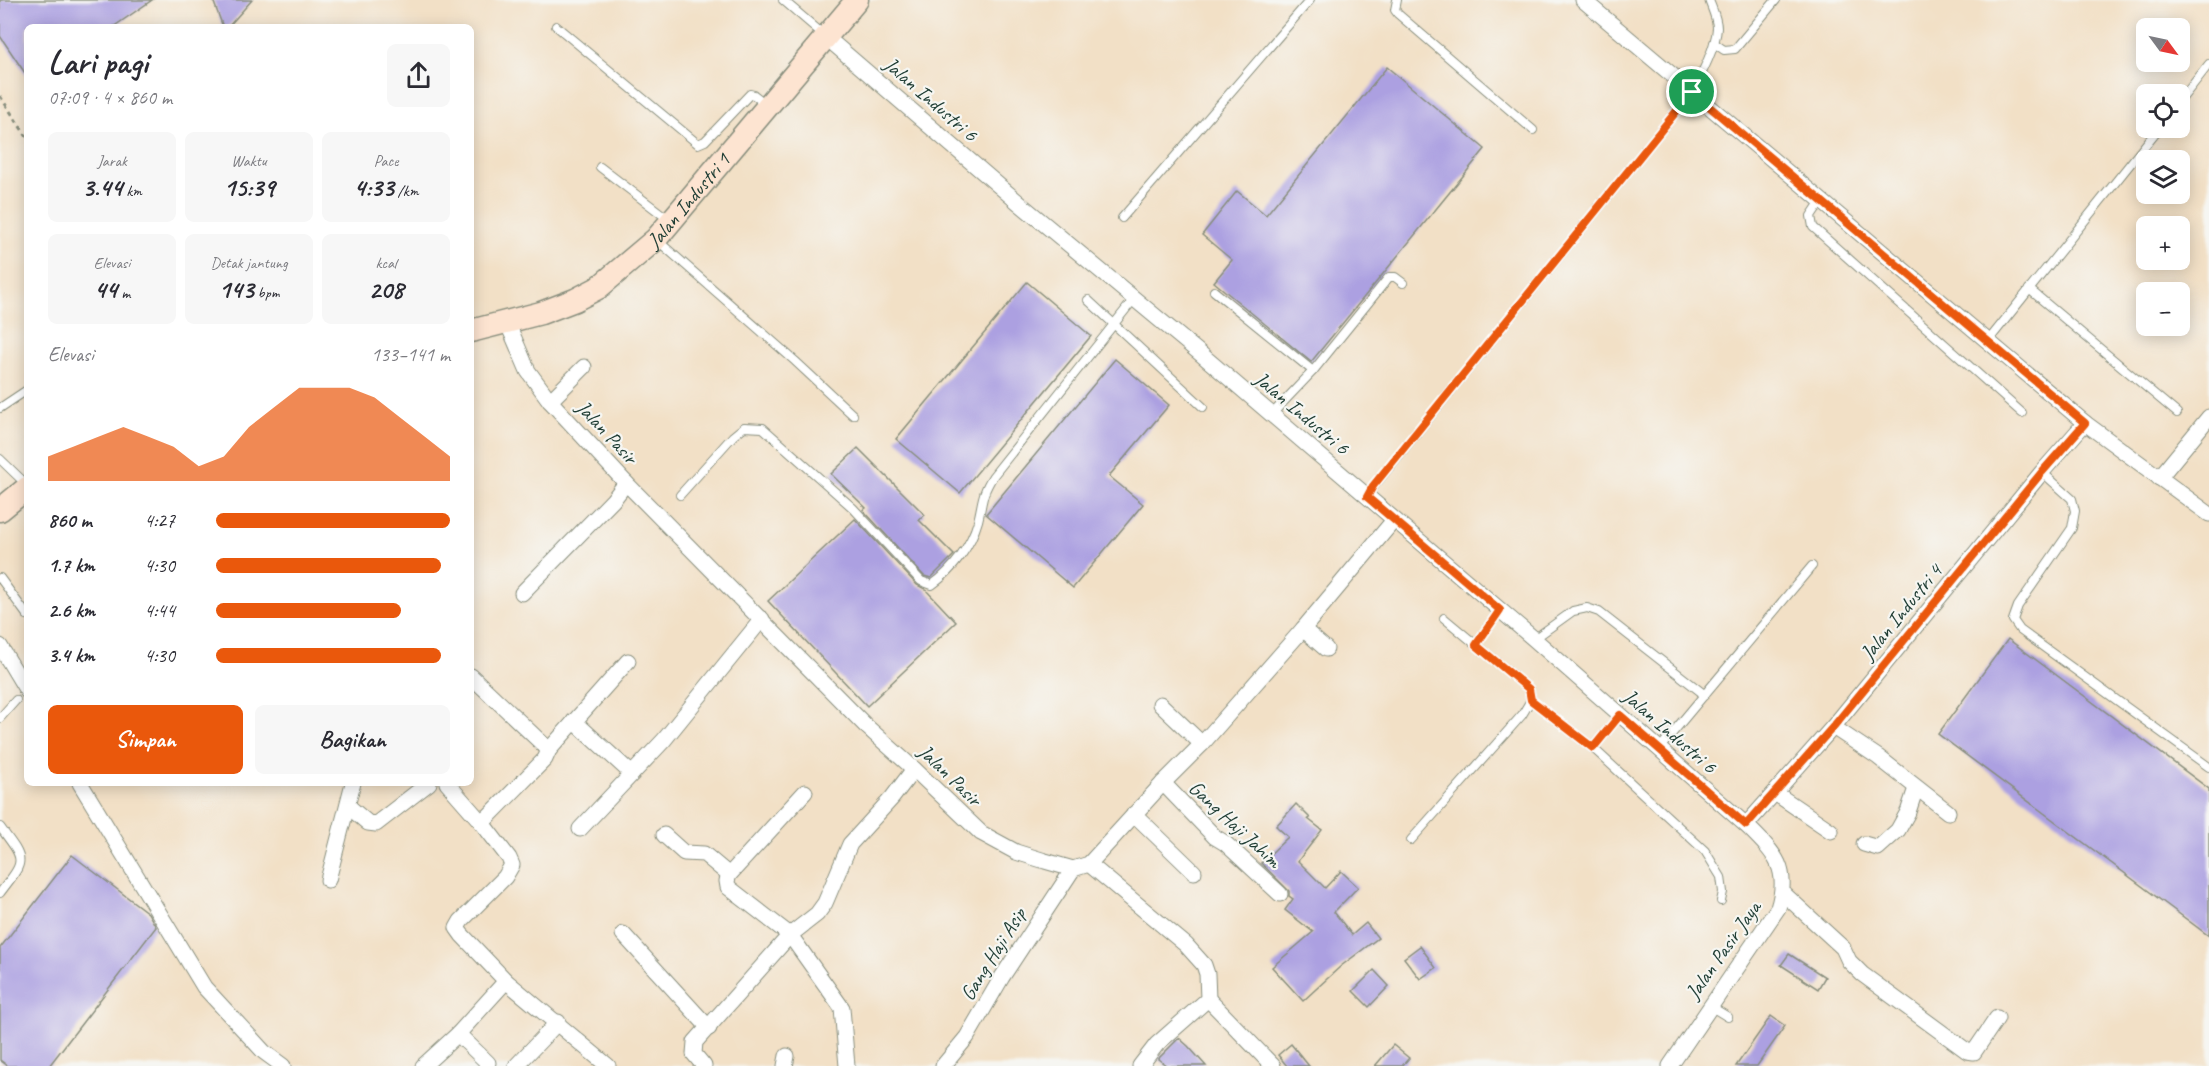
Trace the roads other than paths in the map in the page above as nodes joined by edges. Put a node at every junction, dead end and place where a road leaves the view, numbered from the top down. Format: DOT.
graph roads {
  1 [pos="783,0"];
  2 [pos="857,0"];
  3 [pos="1310,0"];
  4 [pos="1397,0"];
  5 [pos="1583,0"];
  6 [pos="1709,0"];
  7 [pos="1776,0"];
  8 [pos="556,26"];
  9 [pos="826,37"];
  10 [pos="1713,43"];
  11 [pos="2209,64"];
  12 [pos="2190,88"];
  13 [pos="1692,92"];
  14 [pos="767,106"];
  15 [pos="1533,130"];
  16 [pos="2150,138"];
  17 [pos="600,167"];
  18 [pos="1821,201"];
  19 [pos="1122,218"];
  20 [pos="672,221"];
  21 [pos="656,239"];
  22 [pos="1403,283"];
  23 [pos="2030,290"];
  24 [pos="1214,291"];
  25 [pos="1134,299"];
  26 [pos="1088,300"];
  27 [pos="507,322"];
  28 [pos="1114,325"];
  29 [pos="474,330"];
  30 [pos="1988,341"];
  31 [pos="584,367"];
  32 [pos="1313,371"];
  33 [pos="24,392"];
  34 [pos="550,401"];
  35 [pos="1203,407"];
  36 [pos="0,408"];
  37 [pos="2022,413"];
  38 [pos="2177,413"];
  39 [pos="853,415"];
  40 [pos="1271,416"];
  41 [pos="2209,417"];
  42 [pos="2085,423"];
  43 [pos="0,459"];
  44 [pos="2042,472"];
  45 [pos="2159,478"];
  46 [pos="24,483"];
  47 [pos="626,483"];
  48 [pos="24,489"];
  49 [pos="680,495"];
  50 [pos="1367,497"];
  51 [pos="0,510"];
  52 [pos="2209,514"];
  53 [pos="1394,520"];
  54 [pos="1812,566"];
  55 [pos="0,578"];
  56 [pos="522,593"];
  57 [pos="1500,610"];
  58 [pos="24,611"];
  59 [pos="1444,618"];
  60 [pos="762,619"];
  61 [pos="1303,629"];
  62 [pos="1534,639"];
  63 [pos="1476,645"];
  64 [pos="0,646"];
  65 [pos="1326,649"];
  66 [pos="628,661"];
  67 [pos="474,679"];
  68 [pos="22,695"];
  69 [pos="1705,695"];
  70 [pos="1531,700"];
  71 [pos="1160,704"];
  72 [pos="3,708"];
  73 [pos="1620,715"];
  74 [pos="0,718"];
  75 [pos="574,722"];
  76 [pos="1833,727"];
  77 [pos="1202,744"];
  78 [pos="1593,748"];
  79 [pos="1659,749"];
  80 [pos="549,750"];
  81 [pos="2209,767"];
  82 [pos="914,769"];
  83 [pos="632,774"];
  84 [pos="1163,783"];
  85 [pos="82,786"];
  86 [pos="352,786"];
  87 [pos="425,786"];
  88 [pos="450,786"];
  89 [pos="1916,788"];
  90 [pos="805,792"];
  91 [pos="1775,793"];
  92 [pos="348,806"];
  93 [pos="1948,812"];
  94 [pos="1134,814"];
  95 [pos="482,823"];
  96 [pos="1746,825"];
  97 [pos="0,827"];
  98 [pos="580,829"];
  99 [pos="1832,831"];
  100 [pos="664,835"];
  101 [pos="1411,840"];
  102 [pos="1864,844"];
  103 [pos="1089,864"];
  104 [pos="1073,868"];
  105 [pos="1194,872"];
  106 [pos="729,875"];
  107 [pos="328,880"];
  108 [pos="0,893"];
  109 [pos="1783,893"];
  110 [pos="1280,894"];
  111 [pos="1721,901"];
  112 [pos="623,934"];
  113 [pos="790,935"];
  114 [pos="506,981"];
  115 [pos="1208,999"];
  116 [pos="1710,1006"];
  117 [pos="1728,1017"];
  118 [pos="1997,1018"];
  119 [pos="558,1022"];
  120 [pos="709,1028"];
  121 [pos="458,1034"];
  122 [pos="488,1063"];
  123 [pos="948,1064"];
  124 [pos="283,1066"];
  125 [pos="423,1066"];
  126 [pos="516,1066"];
  127 [pos="609,1066"];
  128 [pos="704,1066"];
  129 [pos="847,1066"];
  130 [pos="1140,1066"];
  131 [pos="1273,1066"];
  132 [pos="1670,1066"];
  1 -- 9 [label="lane"];
  2 -- 9 [label="street, Jalan Industri 1"];
  3 -- 19 [label="lane"];
  4 -- 15 [label="lane"];
  5 -- 13 [label="street"];
  6 -- 10 [label="lane"];
  7 -- 10 [label="lane"];
  8 -- 14 [label="lane"];
  9 -- 14 [label="street, Jalan Industri 1"];
  9 -- 25 [label="street, Jalan Industri 6"];
  10 -- 13 [label="lane"];
  11 -- 12 [label="lane"];
  13 -- 18 [label="street"];
  13 -- 50 [label="lane"];
  14 -- 20 [label="street, Jalan Industri 1"];
  16 -- 23 [label="lane"];
  17 -- 20 [label="lane"];
  18 -- 30 [label="street"];
  18 -- 37 [label="lane"];
  20 -- 21 [label="street, Jalan Industri 1"];
  21 -- 27 [label="street, Jalan Industri 1"];
  21 -- 39 [label="lane"];
  22 -- 32 [label="lane"];
  23 -- 30 [label="lane"];
  23 -- 38 [label="lane"];
  24 -- 32 [label="lane"];
  25 -- 28 [label="lane"];
  25 -- 40 [label="street, Jalan Industri 6"];
  26 -- 28 [label="lane"];
  27 -- 29 [label="street, Jalan Industri 1"];
  27 -- 34 [label="street, Jalan Pasir"];
  28 -- 35 [label="lane"];
  28 -- 49 [label="lane"];
  30 -- 42 [label="street"];
  31 -- 34 [label="street"];
  32 -- 40 [label="lane"];
  33 -- 36 [label="lane"];
  34 -- 47 [label="street, Jalan Pasir"];
  40 -- 50 [label="street, Jalan Industri 6"];
  41 -- 45 [label="street"];
  42 -- 44 [label="street, Jalan Industri 4"];
  42 -- 45 [label="street"];
  43 -- 46 [label="lane"];
  44 -- 76 [label="street, Jalan Industri 4"];
  44 -- 81 [label="lane"];
  45 -- 52 [label="street"];
  47 -- 56 [label="street"];
  47 -- 60 [label="street, Jalan Pasir"];
  48 -- 51 [label="street"];
  50 -- 53 [label="street, Jalan Industri 6"];
  53 -- 57 [label="street, Jalan Industri 6"];
  53 -- 61 [label="street"];
  54 -- 69 [label="lane"];
  55 -- 58 [label="lane"];
  57 -- 62 [label="street, Jalan Industri 6"];
  57 -- 63 [label="lane"];
  59 -- 63 [label="lane"];
  60 -- 82 [label="street, Jalan Pasir"];
  60 -- 83 [label="street"];
  61 -- 65 [label="street"];
  61 -- 77 [label="street"];
  62 -- 69 [label="lane"];
  62 -- 73 [label="street, Jalan Industri 6"];
  63 -- 70 [label="lane"];
  64 -- 68 [label="street"];
  66 -- 75 [label="street"];
  67 -- 80 [label="street"];
  68 -- 72 [label="lane"];
  69 -- 79 [label="lane"];
  70 -- 78 [label="lane"];
  70 -- 101 [label="lane"];
  71 -- 77 [label="street"];
  72 -- 74 [label="lane"];
  73 -- 78 [label="lane"];
  73 -- 79 [label="street, Jalan Industri 6"];
  75 -- 80 [label="street"];
  75 -- 83 [label="street"];
  76 -- 89 [label="street"];
  76 -- 91 [label="street, Jalan Industri 4"];
  77 -- 84 [label="street"];
  78 -- 111 [label="lane"];
  79 -- 96 [label="street, Jalan Industri 6"];
  80 -- 95 [label="street"];
  82 -- 104 [label="street, Jalan Pasir"];
  82 -- 113 [label="street"];
  83 -- 98 [label="street"];
  84 -- 94 [label="street"];
  84 -- 110 [label="street, Gang Haji Jahim"];
  85 -- 124 [label="street"];
  86 -- 92 [label="street"];
  87 -- 92 [label="street"];
  88 -- 95 [label="street"];
  89 -- 93 [label="street"];
  89 -- 102 [label="street"];
  90 -- 106 [label="street"];
  91 -- 96 [label="street, Jalan Industri 4"];
  91 -- 99 [label="street"];
  92 -- 107 [label="street"];
  94 -- 103 [label="street"];
  94 -- 105 [label="street"];
  95 -- 114 [label="street"];
  96 -- 109 [label="street, Jalan Pasir Jaya"];
  97 -- 108 [label="lane"];
  100 -- 106 [label="street"];
  103 -- 104 [label="street, Jalan Pasir"];
  103 -- 115 [label="street"];
  104 -- 123 [label="street, Gang Haji Asip"];
  106 -- 113 [label="street"];
  109 -- 116 [label="street, Jalan Pasir Jaya"];
  109 -- 118 [label="street"];
  112 -- 120 [label="street"];
  113 -- 120 [label="street"];
  113 -- 129 [label="street"];
  114 -- 119 [label="street"];
  114 -- 121 [label="street"];
  115 -- 130 [label="street"];
  115 -- 131 [label="street"];
  116 -- 117 [label="lane"];
  116 -- 132 [label="street, Jalan Pasir Jaya"];
  119 -- 126 [label="street"];
  119 -- 127 [label="street"];
  120 -- 128 [label="street"];
  121 -- 122 [label="street"];
  121 -- 125 [label="street"];
}
